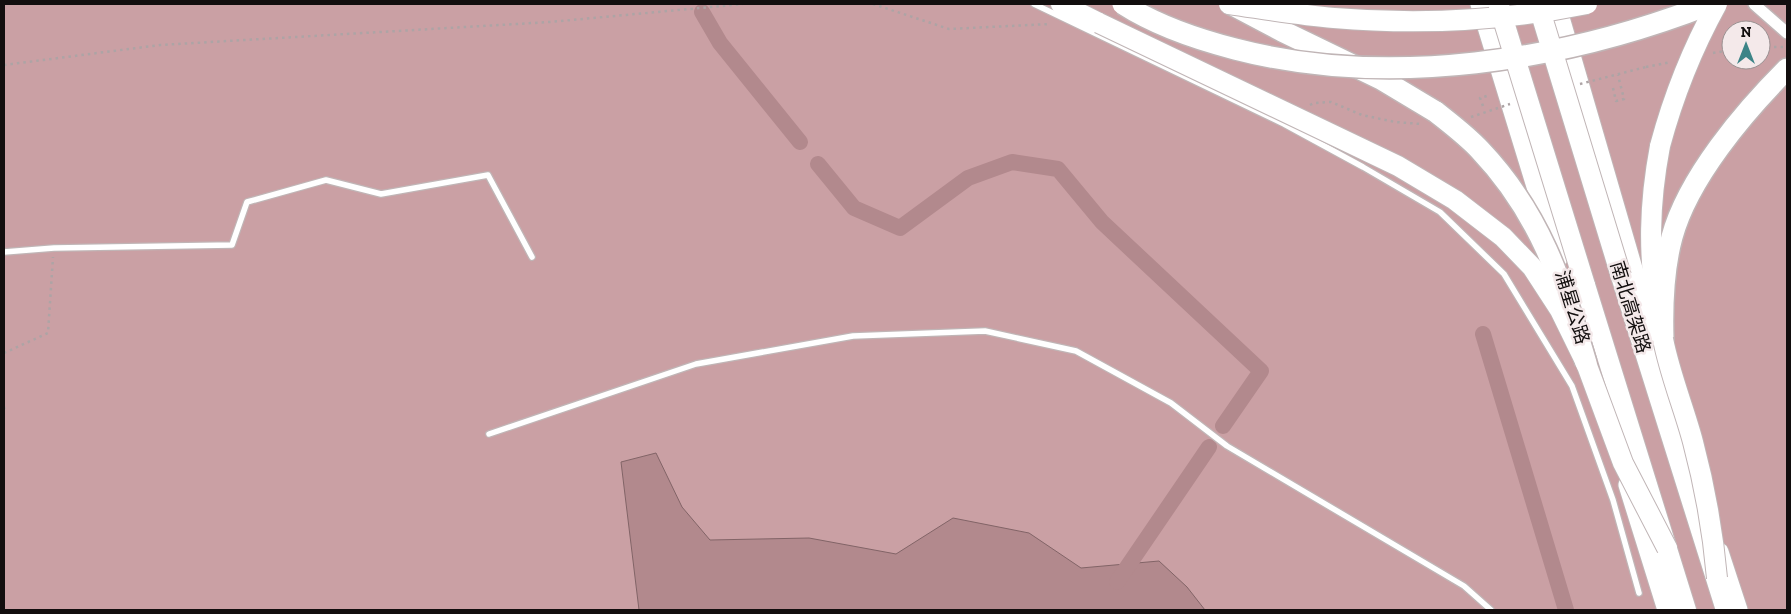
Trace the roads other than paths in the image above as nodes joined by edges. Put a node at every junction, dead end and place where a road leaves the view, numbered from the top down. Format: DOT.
graph roads {
  1 [pos="1034,4"];
  2 [pos="1061,4"];
  3 [pos="1123,4"];
  4 [pos="1230,4"];
  5 [pos="1480,4"];
  6 [pos="1498,4"];
  7 [pos="1538,4"];
  8 [pos="1556,4"];
  9 [pos="1587,4"];
  10 [pos="1710,4"];
  11 [pos="1717,4"];
  12 [pos="1754,4"];
  13 [pos="1787,33"];
  14 [pos="1787,69"];
  15 [pos="4,252"];
  16 [pos="532,257"];
  17 [pos="1663,339"];
  18 [pos="1586,363"];
  19 [pos="489,434"];
  20 [pos="1667,548"];
  21 [pos="1717,578"];
  22 [pos="1640,593"];
  23 [pos="1491,610"];
  24 [pos="1668,610"];
  25 [pos="1686,610"];
  26 [pos="1726,610"];
  27 [pos="1738,610"];
  1 -- 22 [label="lane"];
  2 -- 18 [label="highway, bridge"];
  3 -- 10 [label="highway, bridge"];
  4 -- 9 [label="highway, bridge"];
  4 -- 18 [label="highway, bridge"];
  5 -- 24 [label="main road, 浦星公路"];
  6 -- 20 [label="highway, 南北高架路, bridge"];
  7 -- 21 [label="highway, 南北高架路, bridge"];
  8 -- 27 [label="main road"];
  11 -- 17 [label="highway, bridge"];
  12 -- 13 [label="street"];
  14 -- 17 [label="highway"];
  15 -- 16 [label="lane"];
  17 -- 21 [label="highway, bridge"];
  18 -- 20 [label="highway, bridge"];
  19 -- 23 [label="lane"];
  20 -- 25 [label="highway, 南北高架路"];
  21 -- 26 [label="highway, 南北高架路"];
}
